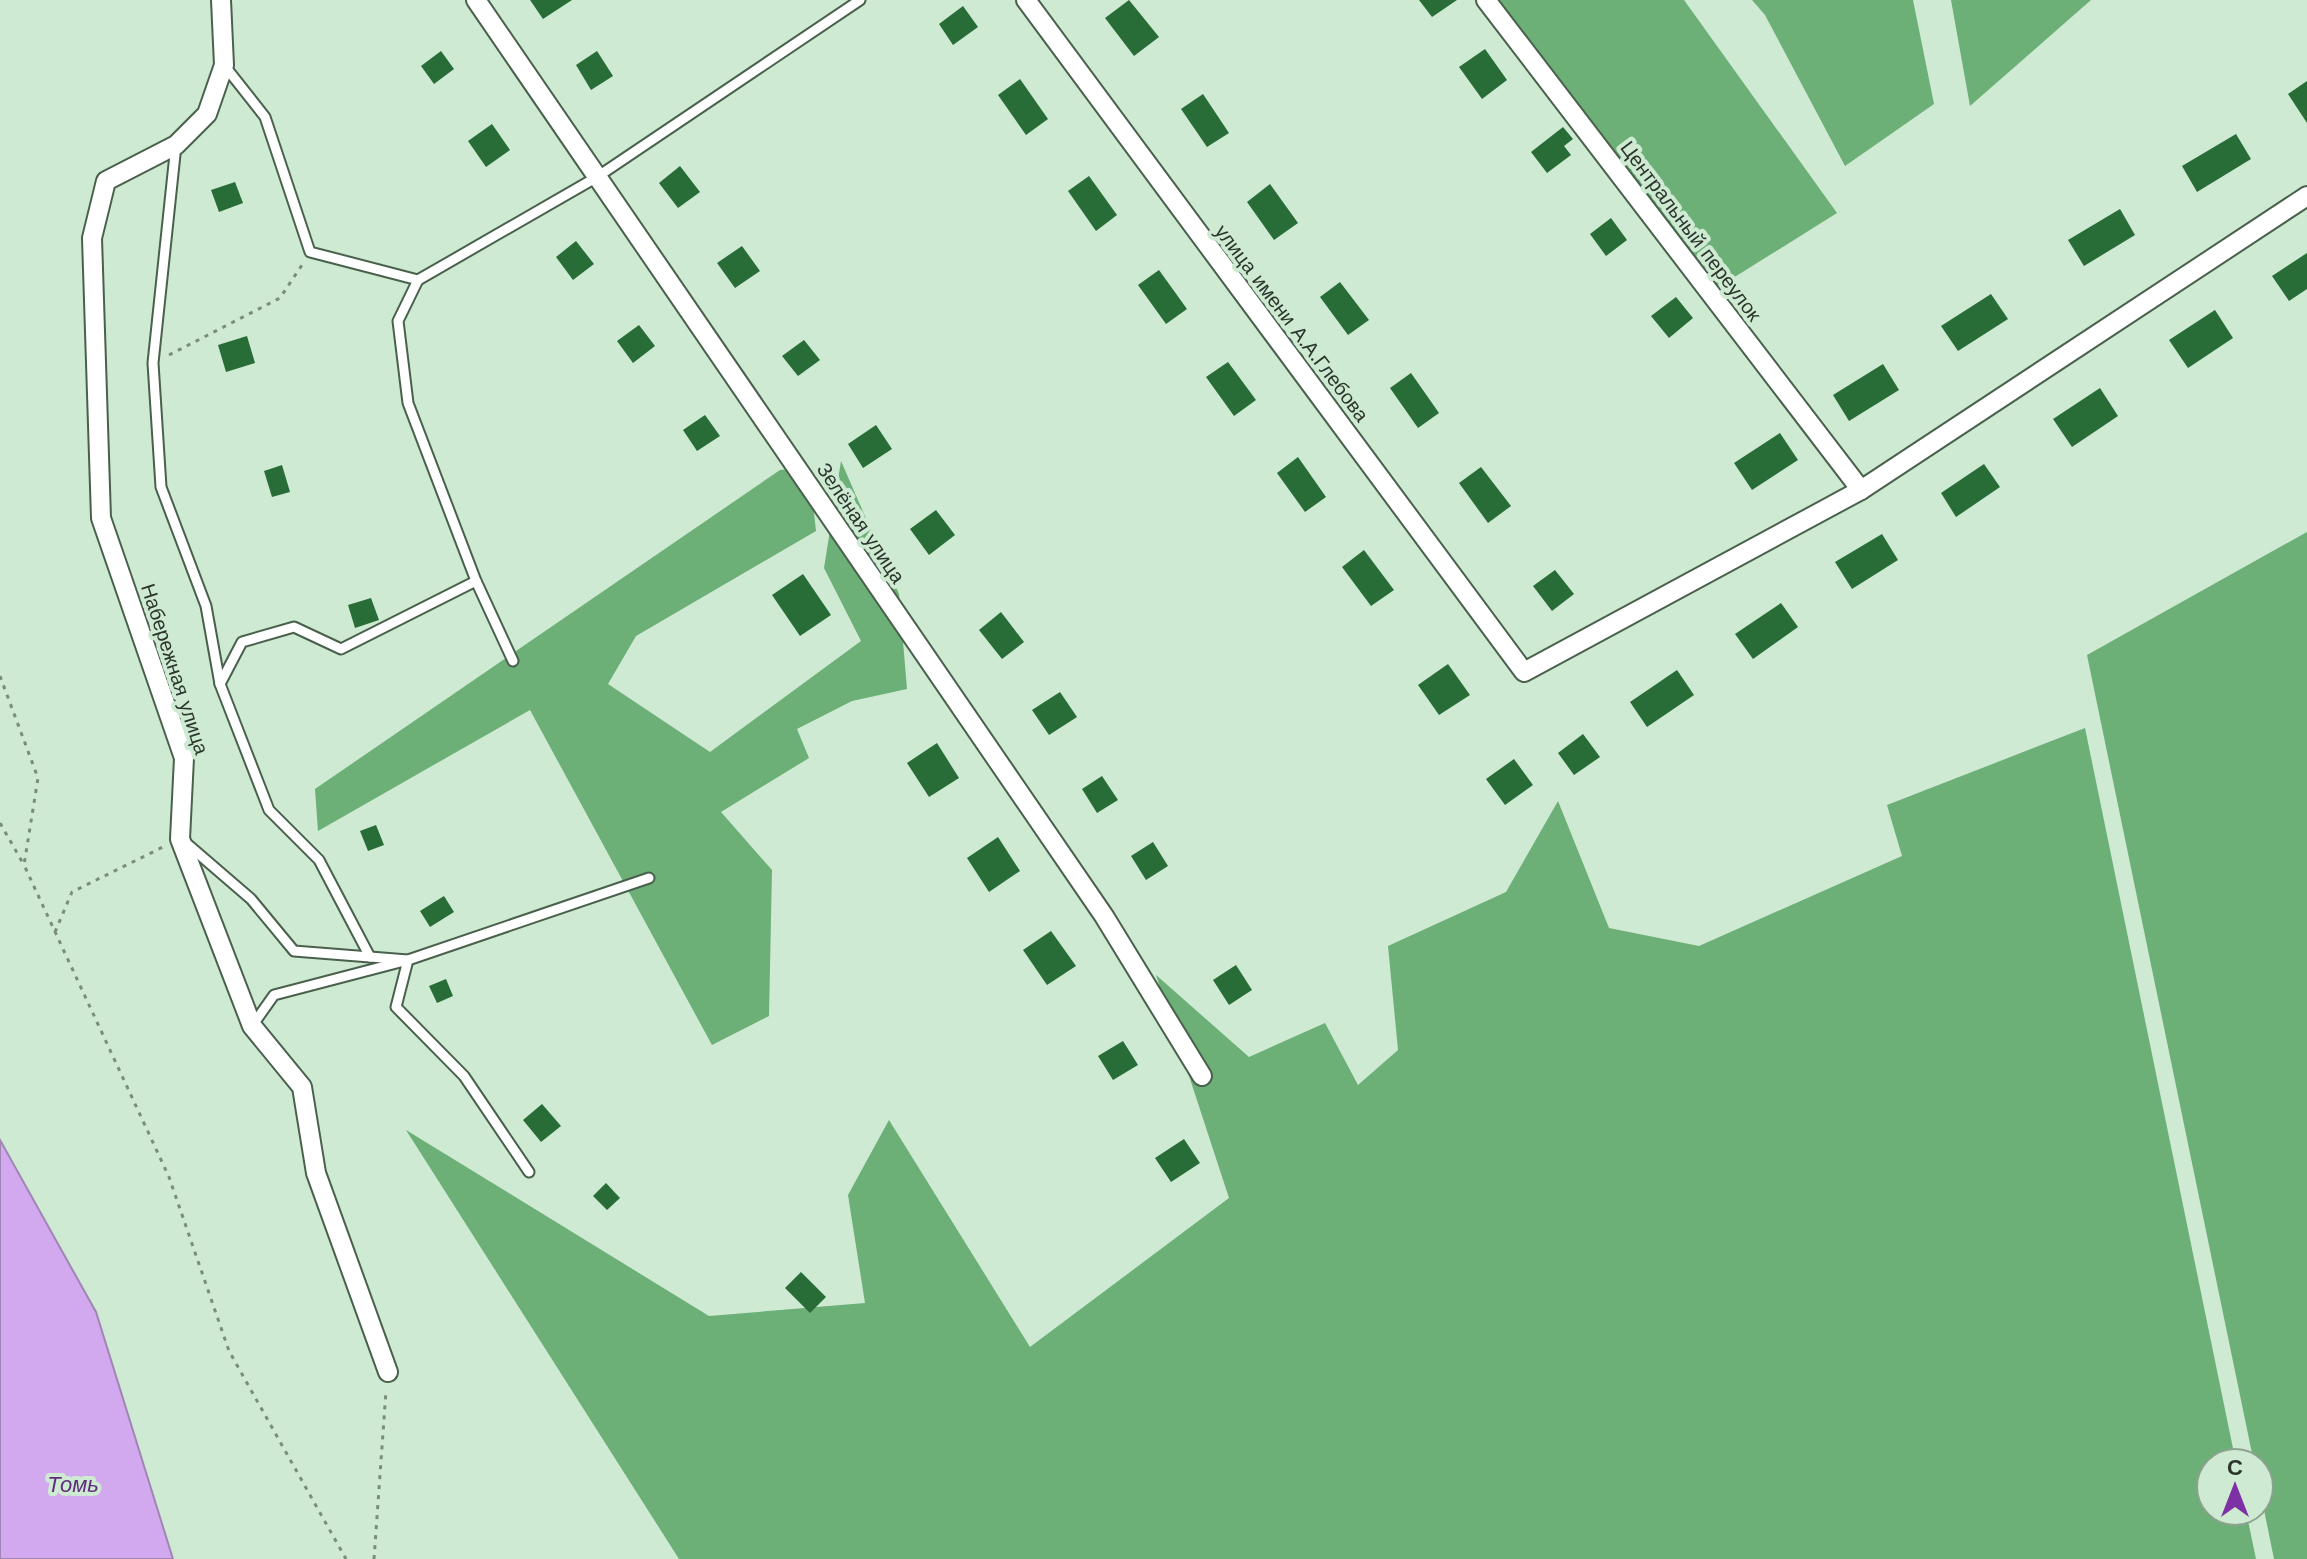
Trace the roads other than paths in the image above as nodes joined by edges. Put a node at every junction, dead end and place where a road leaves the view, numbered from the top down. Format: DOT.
graph roads {
  1 [pos="221,0"];
  2 [pos="476,0"];
  3 [pos="860,0"];
  4 [pos="1026,0"];
  5 [pos="1486,0"];
  6 [pos="224,65"];
  7 [pos="176,145"];
  8 [pos="597,177"];
  9 [pos="2307,196"];
  10 [pos="418,280"];
  11 [pos="1861,490"];
  12 [pos="476,581"];
  13 [pos="513,661"];
  14 [pos="220,684"];
  15 [pos="180,839"];
  16 [pos="649,878"];
  17 [pos="370,957"];
  18 [pos="408,960"];
  19 [pos="252,1026"];
  20 [pos="1202,1076"];
  21 [pos="529,1172"];
  22 [pos="388,1372"];
  1 -- 6 [label="street, Набережная улица"];
  2 -- 8 [label="street, Зелёная улица"];
  3 -- 8 [label="lane"];
  4 -- 11 [label="street, улица имени А.А.Глебова"];
  5 -- 11 [label="street, Центральный переулок"];
  6 -- 7 [label="street, Набережная улица"];
  6 -- 10 [label="lane"];
  7 -- 14 [label="lane"];
  7 -- 15 [label="street, Набережная улица"];
  8 -- 10 [label="lane"];
  8 -- 20 [label="street, Зелёная улица"];
  9 -- 11 [label="street"];
  10 -- 12 [label="lane"];
  12 -- 13 [label="lane"];
  12 -- 14 [label="lane"];
  14 -- 17 [label="lane"];
  15 -- 17 [label="lane"];
  15 -- 19 [label="street, Набережная улица"];
  16 -- 18 [label="lane"];
  17 -- 18 [label="lane"];
  18 -- 19 [label="lane"];
  18 -- 21 [label="lane"];
  19 -- 22 [label="street, Набережная улица"];
}
